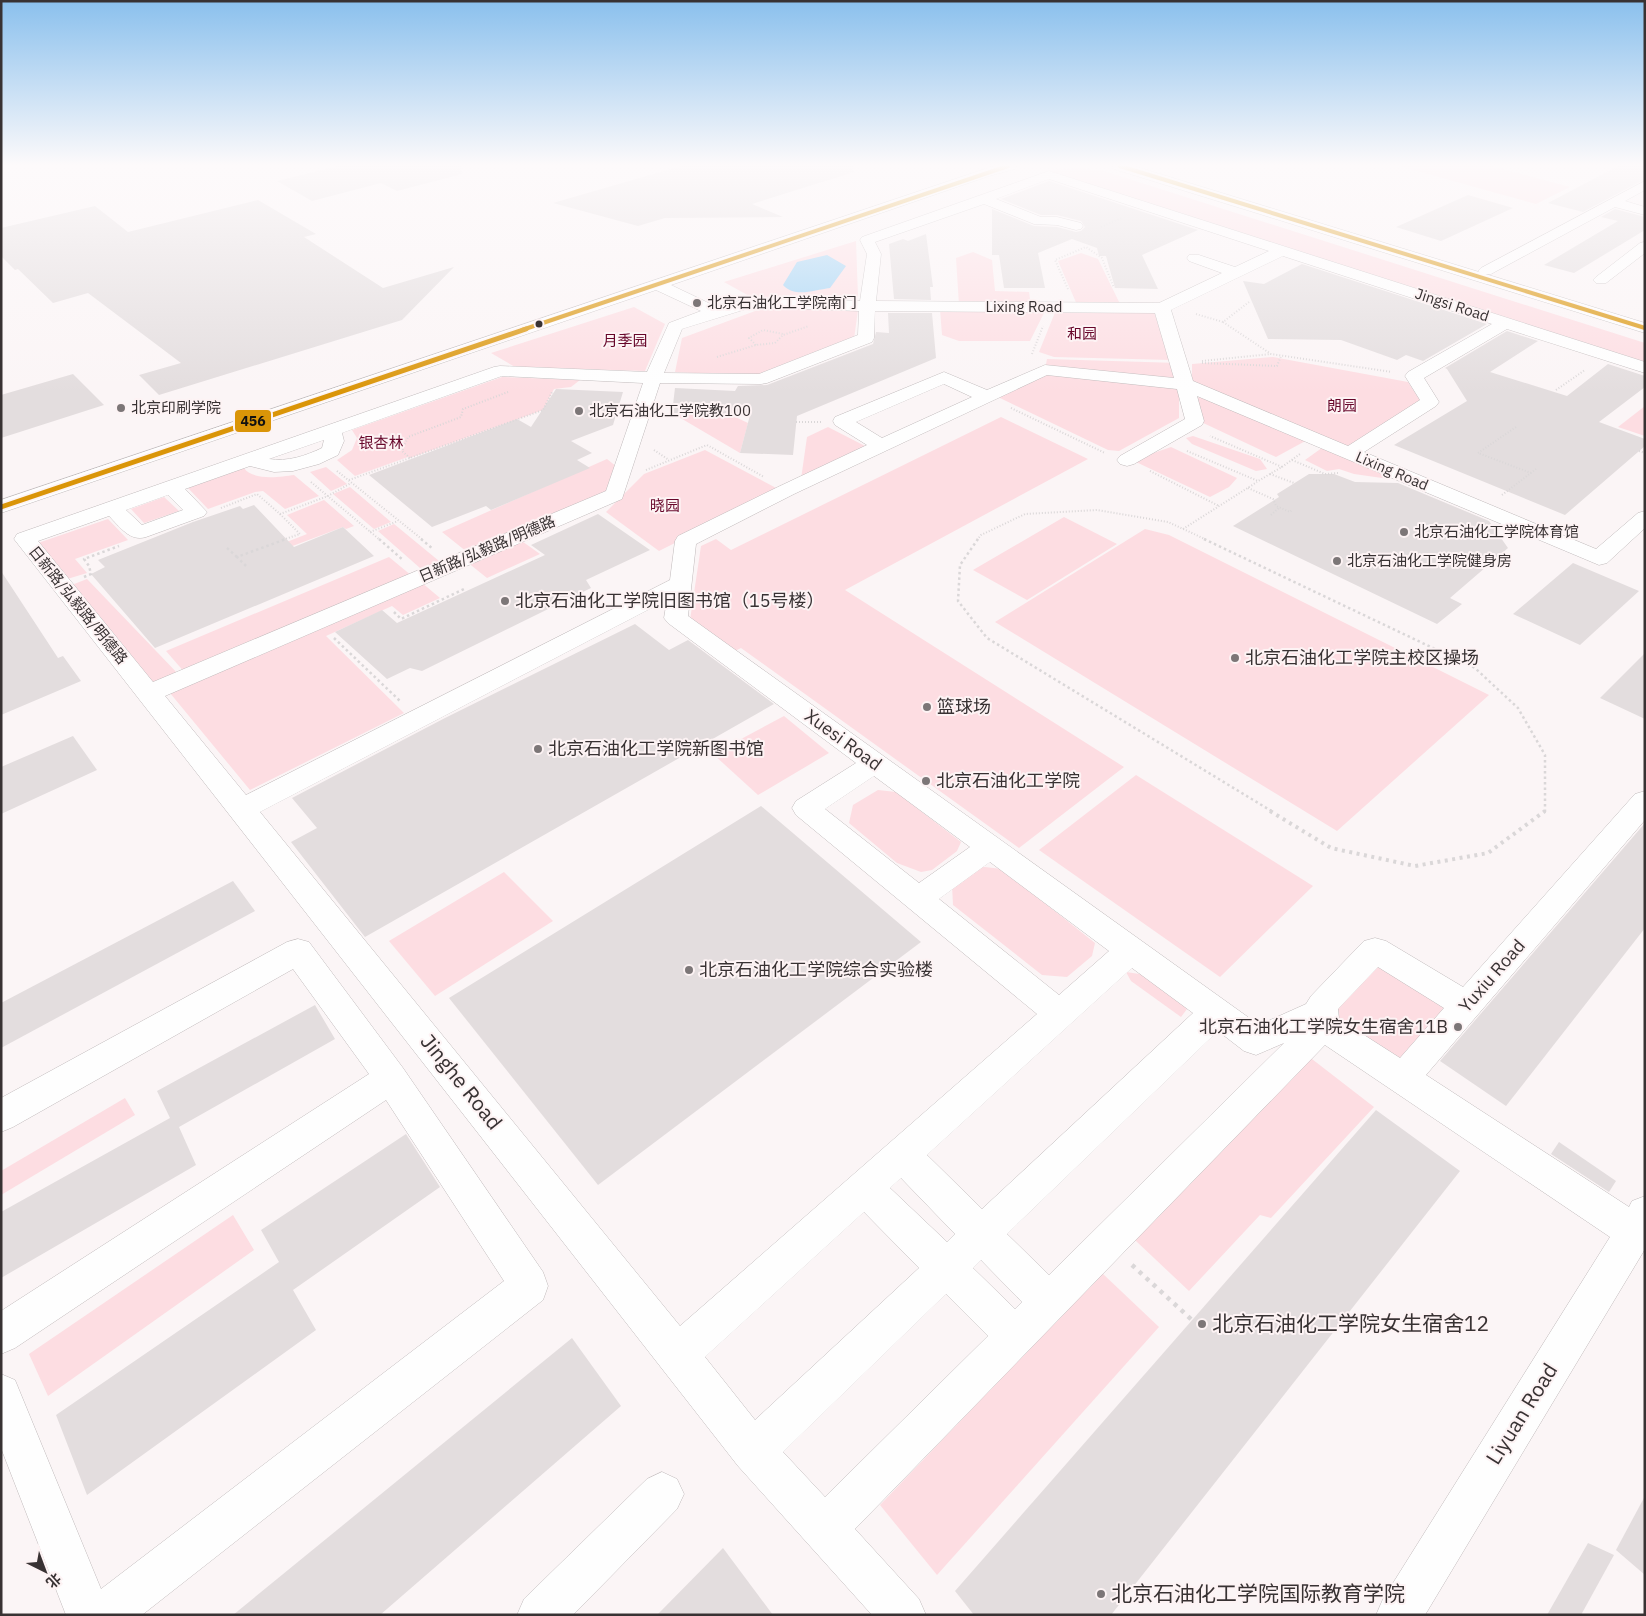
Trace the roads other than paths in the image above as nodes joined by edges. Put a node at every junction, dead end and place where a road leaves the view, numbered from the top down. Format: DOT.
graph roads {
  1 [pos="782,241"];
  2 [pos="868,241"];
  3 [pos="1256,241"];
  4 [pos="1363,241"];
  5 [pos="1393,241"];
  6 [pos="1540,241"];
  7 [pos="1645,246"];
  8 [pos="1283,250"];
  9 [pos="1194,258"];
  10 [pos="1486,270"];
  11 [pos="1236,273"];
  12 [pos="1601,280"];
  13 [pos="657,284"];
  14 [pos="867,306"];
  15 [pos="1164,307"];
  16 [pos="715,312"];
  17 [pos="1645,318"];
  18 [pos="1505,322"];
  19 [pos="1645,328"];
  20 [pos="1132,362"];
  21 [pos="1160,362"];
  22 [pos="1178,363"];
  23 [pos="1046,364"];
  24 [pos="1645,368"];
  25 [pos="653,378"];
  26 [pos="1184,384"];
  27 [pos="987,396"];
  28 [pos="332,430"];
  29 [pos="881,446"];
  30 [pos="1350,454"];
  31 [pos="251,459"];
  32 [pos="1127,460"];
  33 [pos="171,487"];
  34 [pos="1,507"];
  35 [pos="112,508"];
  36 [pos="1645,517"];
  37 [pos="680,584"];
  38 [pos="149,693"];
  39 [pos="875,763"];
  40 [pos="1645,802"];
  41 [pos="244,809"];
  42 [pos="990,847"];
  43 [pos="918,900"];
  44 [pos="1131,950"];
  45 [pos="1466,1005"];
  46 [pos="1216,1012"];
  47 [pos="1059,1014"];
  48 [pos="1323,1026"];
  49 [pos="391,1078"];
  50 [pos="1403,1078"];
  51 [pos="1,1116"];
  52 [pos="902,1155"];
  53 [pos="865,1188"];
  54 [pos="1639,1223"];
  55 [pos="981,1234"];
  56 [pos="945,1268"];
  57 [pos="1049,1302"];
  58 [pos="1,1334"];
  59 [pos="1015,1336"];
  60 [pos="678,1355"];
  61 [pos="1,1394"];
  62 [pos="753,1450"];
  63 [pos="662,1494"];
  64 [pos="824,1529"];
  65 [pos="89,1615"];
  66 [pos="105,1615"];
  67 [pos="540,1615"];
  68 [pos="903,1615"];
  69 [pos="1399,1615"];
  1 -- 13 [label="street"];
  2 -- 14 [label="street, Jingsi Road"];
  3 -- 8 [label="street, Jingsi Road"];
  4 -- 19 [label="street"];
  5 -- 10 [label="street"];
  6 -- 10 [label="street"];
  7 -- 12 [label="street"];
  8 -- 11 [label="street"];
  8 -- 18 [label="street, Jingsi Road"];
  9 -- 11 [label="street"];
  10 -- 17 [label="street"];
  11 -- 15 [label="street"];
  13 -- 16 [label="street"];
  13 -- 34 [label="street"];
  14 -- 15 [label="street, Lixing Road"];
  14 -- 16 [label="street, Lixing Road"];
  14 -- 25 [label="street"];
  15 -- 22 [label="street"];
  16 -- 25 [label="street, Lixing Road"];
  18 -- 24 [label="street, Jingsi Road"];
  18 -- 30 [label="street"];
  20 -- 23 [label="street"];
  21 -- 22 [label="street"];
  22 -- 26 [label="street"];
  23 -- 26 [label="street, Lixing Road"];
  23 -- 27 [label="street, Xuesi Road"];
  25 -- 28 [label="street, 日新路/弘毅路/明德路"];
  25 -- 38 [label="street, 日新路/弘毅路/明德路"];
  26 -- 30 [label="street, Lixing Road"];
  26 -- 32 [label="street"];
  27 -- 29 [label="street, Xuesi Road"];
  27 -- 29 [label="street"];
  28 -- 31 [label="street, 日新路/弘毅路/明德路"];
  28 -- 31 [label="street"];
  29 -- 37 [label="street, Xuesi Road"];
  30 -- 36 [label="street, Lixing Road"];
  31 -- 33 [label="street, 日新路/弘毅路/明德路"];
  33 -- 35 [label="street, 日新路/弘毅路/明德路"];
  33 -- 35 [label="street"];
  35 -- 38 [label="street, 日新路/弘毅路/明德路"];
  37 -- 39 [label="street, Xuesi Road"];
  37 -- 41 [label="street"];
  38 -- 41 [label="street, Jinghe Road"];
  39 -- 42 [label="street, Xuesi Road"];
  39 -- 43 [label="street"];
  40 -- 45 [label="street, Yuxiu Road"];
  41 -- 60 [label="street, Jinghe Road"];
  42 -- 43 [label="street"];
  42 -- 44 [label="street, Xuesi Road"];
  43 -- 47 [label="street"];
  44 -- 46 [label="street, Xuesi Road"];
  44 -- 47 [label="street"];
  45 -- 48 [label="street"];
  45 -- 50 [label="street, Yuxiu Road"];
  46 -- 48 [label="street, Xuesi Road"];
  46 -- 55 [label="street"];
  47 -- 52 [label="street"];
  48 -- 50 [label="street, Xuesi Road"];
  48 -- 57 [label="street"];
  49 -- 51 [label="street"];
  49 -- 58 [label="street"];
  49 -- 66 [label="street"];
  50 -- 54 [label="street"];
  52 -- 53 [label="street"];
  52 -- 55 [label="street"];
  53 -- 56 [label="street"];
  53 -- 60 [label="street"];
  54 -- 69 [label="street, Liyuan Road"];
  55 -- 56 [label="street"];
  55 -- 57 [label="street"];
  56 -- 59 [label="street"];
  56 -- 62 [label="street"];
  57 -- 59 [label="street"];
  59 -- 64 [label="street"];
  60 -- 62 [label="street, Jinghe Road"];
  61 -- 65 [label="street"];
  62 -- 64 [label="street, Jinghe Road"];
  63 -- 67 [label="street"];
  64 -- 68 [label="street, Jinghe Road"];
}
